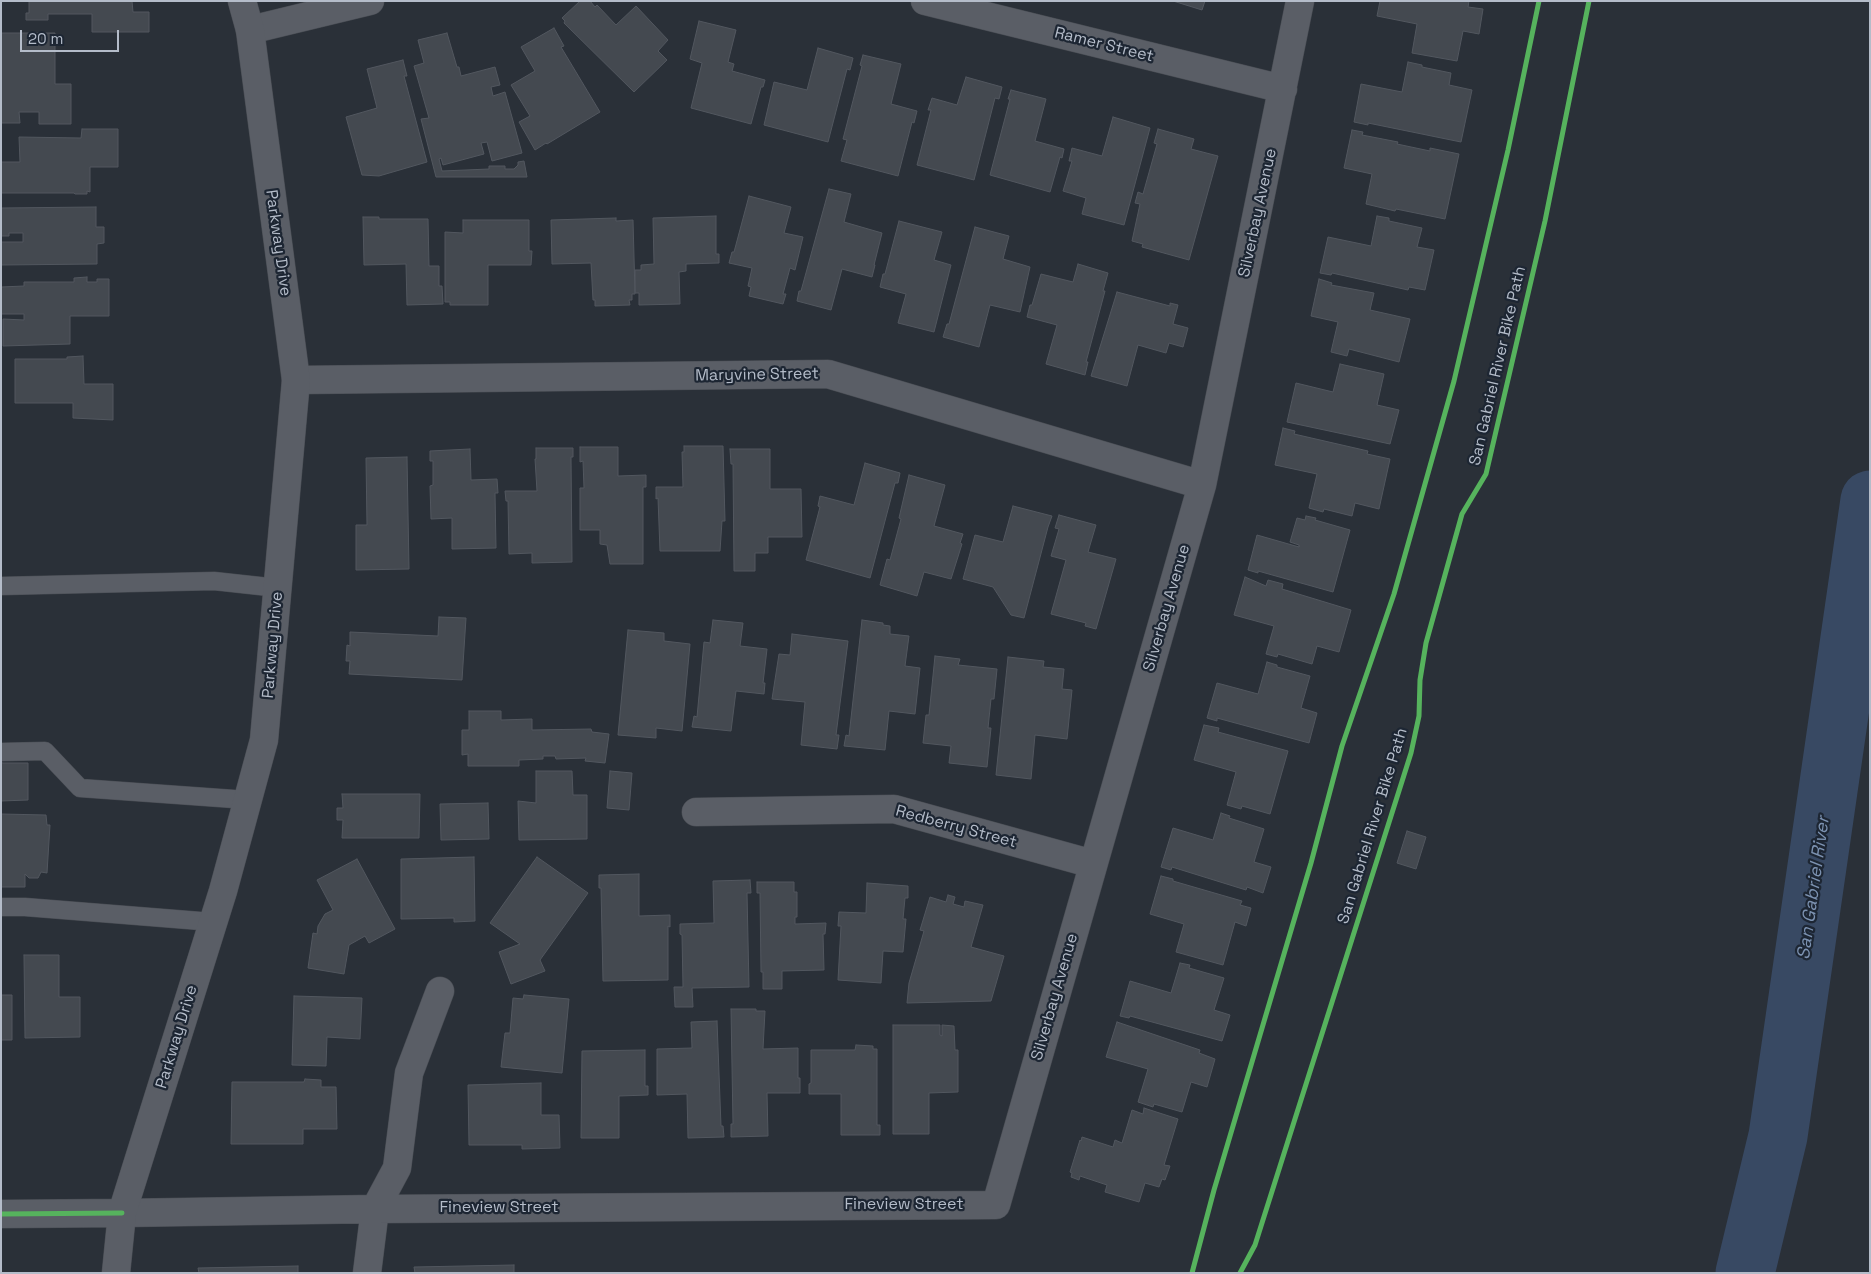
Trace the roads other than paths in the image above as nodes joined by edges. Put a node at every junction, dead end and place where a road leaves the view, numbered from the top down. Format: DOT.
graph roads {
  1 [pos="242,1"];
  2 [pos="370,1"];
  3 [pos="925,1"];
  4 [pos="1300,1"];
  5 [pos="250,30"];
  6 [pos="1283,89"];
  7 [pos="296,380"];
  8 [pos="1202,485"];
  9 [pos="1,586"];
  10 [pos="278,588"];
  11 [pos="1,752"];
  12 [pos="248,800"];
  13 [pos="696,812"];
  14 [pos="1093,864"];
  15 [pos="1,907"];
  16 [pos="213,922"];
  17 [pos="440,991"];
  18 [pos="996,1204"];
  19 [pos="375,1209"];
  20 [pos="122,1213"];
  21 [pos="1,1214"];
  22 [pos="116,1273"];
  23 [pos="366,1273"];
  1 -- 5 [label="street, Parkway Drive"];
  2 -- 5 [label="street"];
  3 -- 6 [label="street, Ramer Street"];
  4 -- 6 [label="street, Silverbay Avenue"];
  5 -- 7 [label="street, Parkway Drive"];
  6 -- 8 [label="street, Silverbay Avenue"];
  7 -- 8 [label="street, Maryvine Street"];
  7 -- 10 [label="street, Parkway Drive"];
  8 -- 14 [label="street, Silverbay Avenue"];
  9 -- 10 [label="lane"];
  10 -- 12 [label="street, Parkway Drive"];
  11 -- 12 [label="lane"];
  12 -- 16 [label="street, Parkway Drive"];
  13 -- 14 [label="street, Redberry Street"];
  14 -- 18 [label="street, Silverbay Avenue"];
  15 -- 16 [label="lane"];
  16 -- 20 [label="street, Parkway Drive"];
  17 -- 19 [label="street"];
  18 -- 19 [label="street, Fineview Street"];
  19 -- 20 [label="street, Fineview Street"];
  19 -- 23 [label="street"];
  20 -- 21 [label="street, Fineview Street"];
  20 -- 22 [label="street, Parkway Drive"];
}
